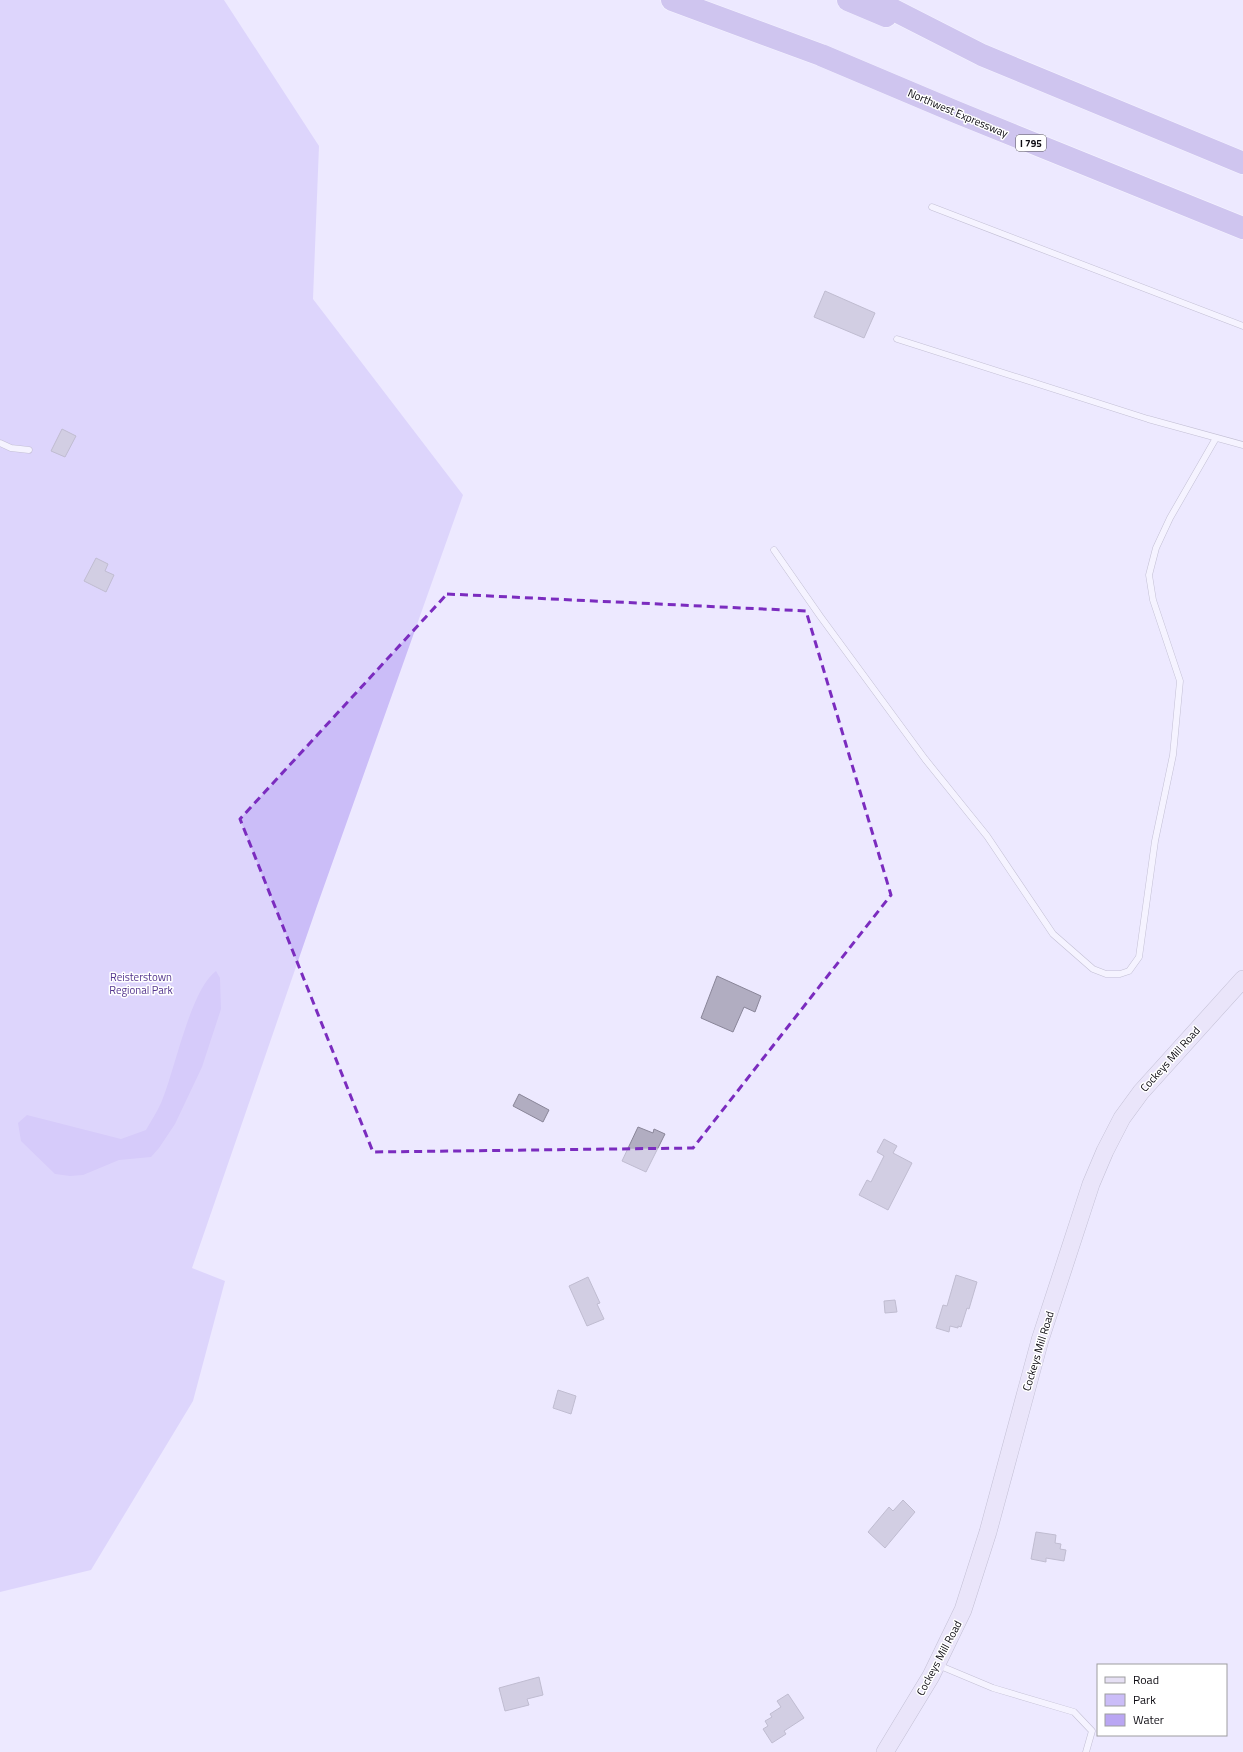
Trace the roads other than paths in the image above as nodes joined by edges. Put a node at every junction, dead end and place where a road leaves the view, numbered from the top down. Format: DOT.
graph roads {
  1 [pos="672,0"];
  2 [pos="708,0"];
  3 [pos="848,0"];
  4 [pos="874,0"];
  5 [pos="821,55"];
  6 [pos="982,55"];
  7 [pos="1243,163"];
  8 [pos="932,207"];
  9 [pos="1243,228"];
  10 [pos="1243,326"];
  11 [pos="898,339"];
  12 [pos="1216,438"];
  13 [pos="0,443"];
  14 [pos="1243,445"];
  15 [pos="29,450"];
  16 [pos="774,550"];
  17 [pos="1243,979"];
  18 [pos="937,1664"];
  19 [pos="885,1752"];
  20 [pos="1086,1752"];
  1 -- 5 [label="highway, Northwest Expressway / I 795"];
  2 -- 5 [label="highway"];
  3 -- 6 [label="highway"];
  4 -- 6 [label="highway"];
  5 -- 9 [label="highway, Northwest Expressway / I 795"];
  6 -- 7 [label="highway"];
  8 -- 10 [label="lane"];
  11 -- 12 [label="lane"];
  12 -- 14 [label="lane"];
  12 -- 16 [label="lane"];
  13 -- 15 [label="lane"];
  17 -- 18 [label="street, Cockeys Mill Road"];
  18 -- 19 [label="street, Cockeys Mill Road"];
  18 -- 20 [label="lane"];
}
